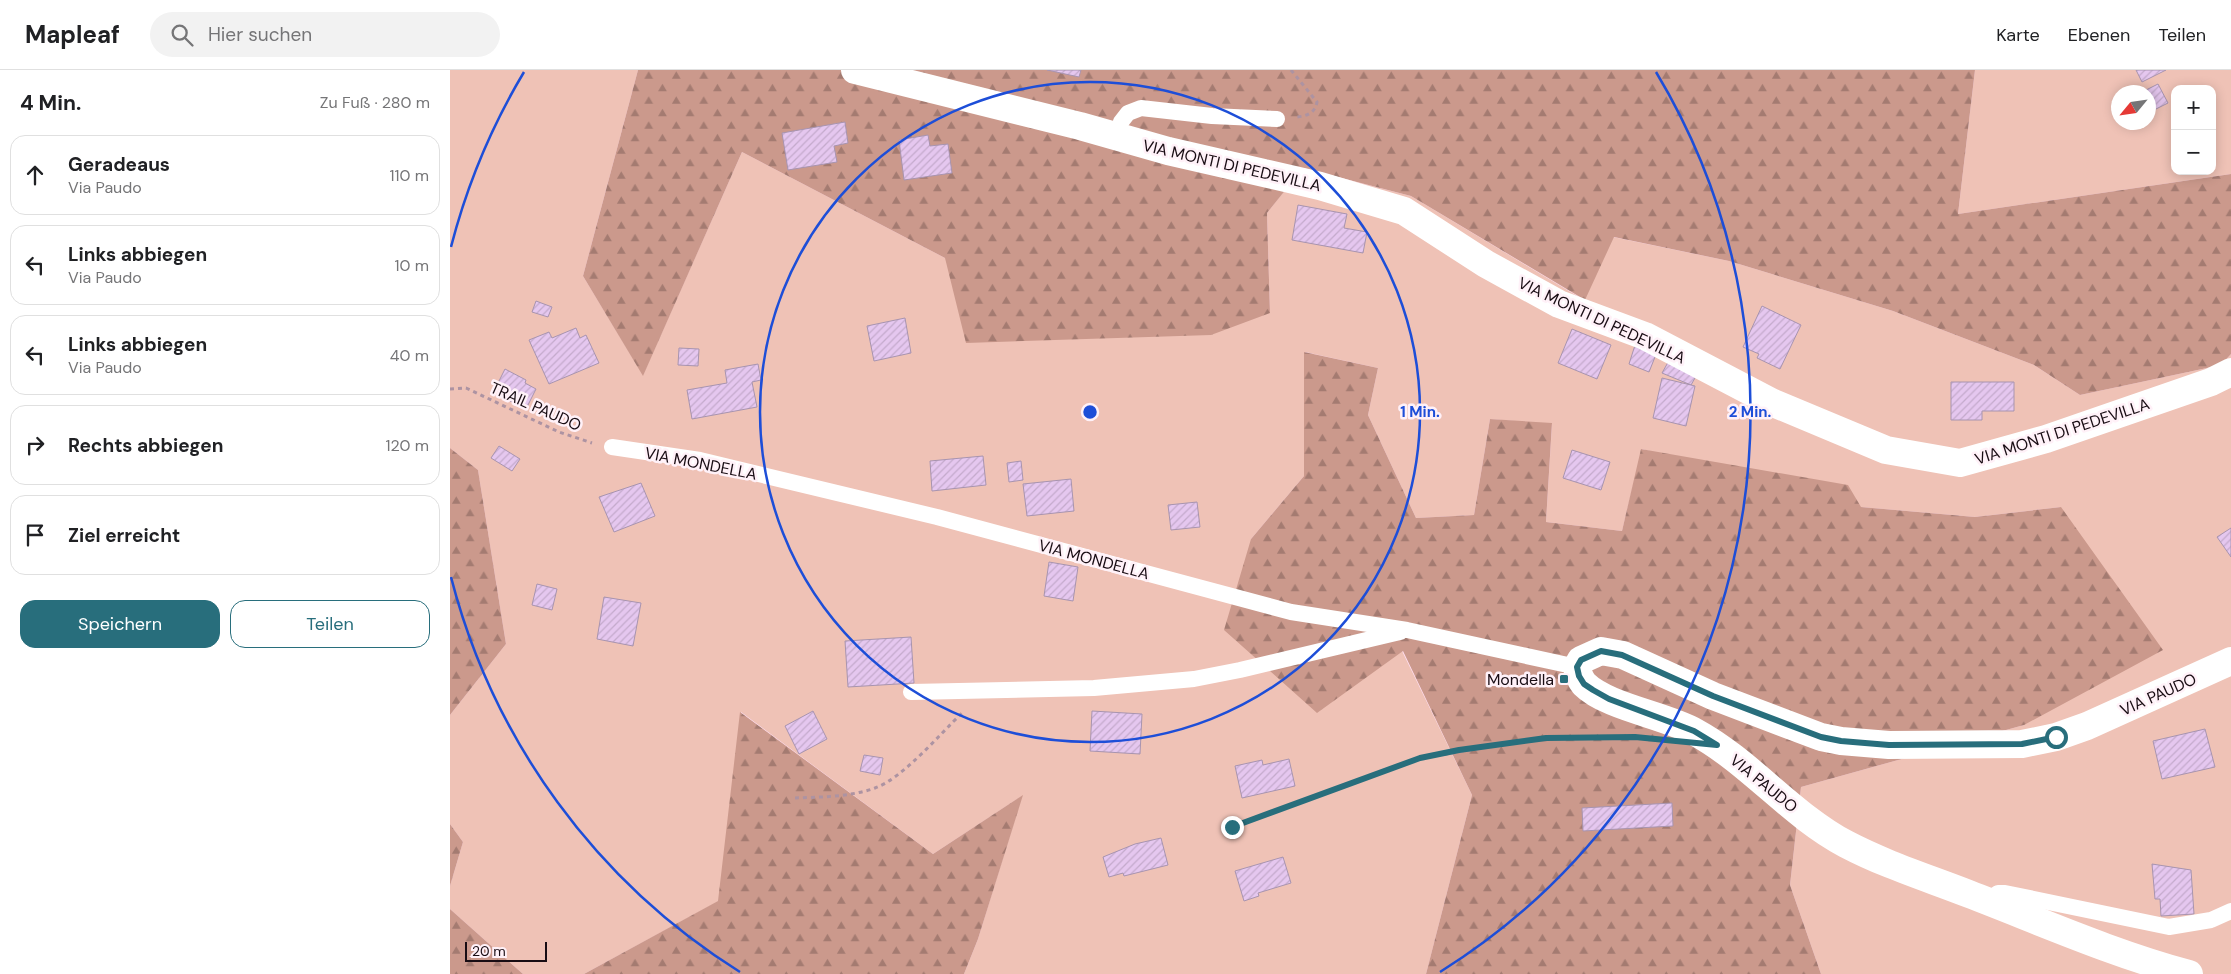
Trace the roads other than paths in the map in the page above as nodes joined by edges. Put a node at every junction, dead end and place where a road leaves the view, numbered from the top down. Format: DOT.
graph roads {
  1 [pos="855,70"];
  2 [pos="1277,119"];
  3 [pos="1116,136"];
  4 [pos="2231,372"];
  5 [pos="612,447"];
  6 [pos="1408,630"];
  7 [pos="2231,661"];
  8 [pos="1577,667"];
  9 [pos="911,692"];
  10 [pos="1987,901"];
  11 [pos="2231,911"];
  12 [pos="2189,974"];
  1 -- 3 [label="street, VIA MONTI DI PEDEVILLA"];
  2 -- 3 [label="lane"];
  3 -- 4 [label="street, VIA MONTI DI PEDEVILLA"];
  5 -- 6 [label="lane, VIA MONDELLA"];
  6 -- 8 [label="lane, VIA MONDELLA"];
  6 -- 9 [label="lane"];
  7 -- 8 [label="street, VIA PAUDO"];
  8 -- 10 [label="street, VIA PAUDO"];
  10 -- 11 [label="lane"];
  10 -- 12 [label="street, VIA PAUDO"];
}
